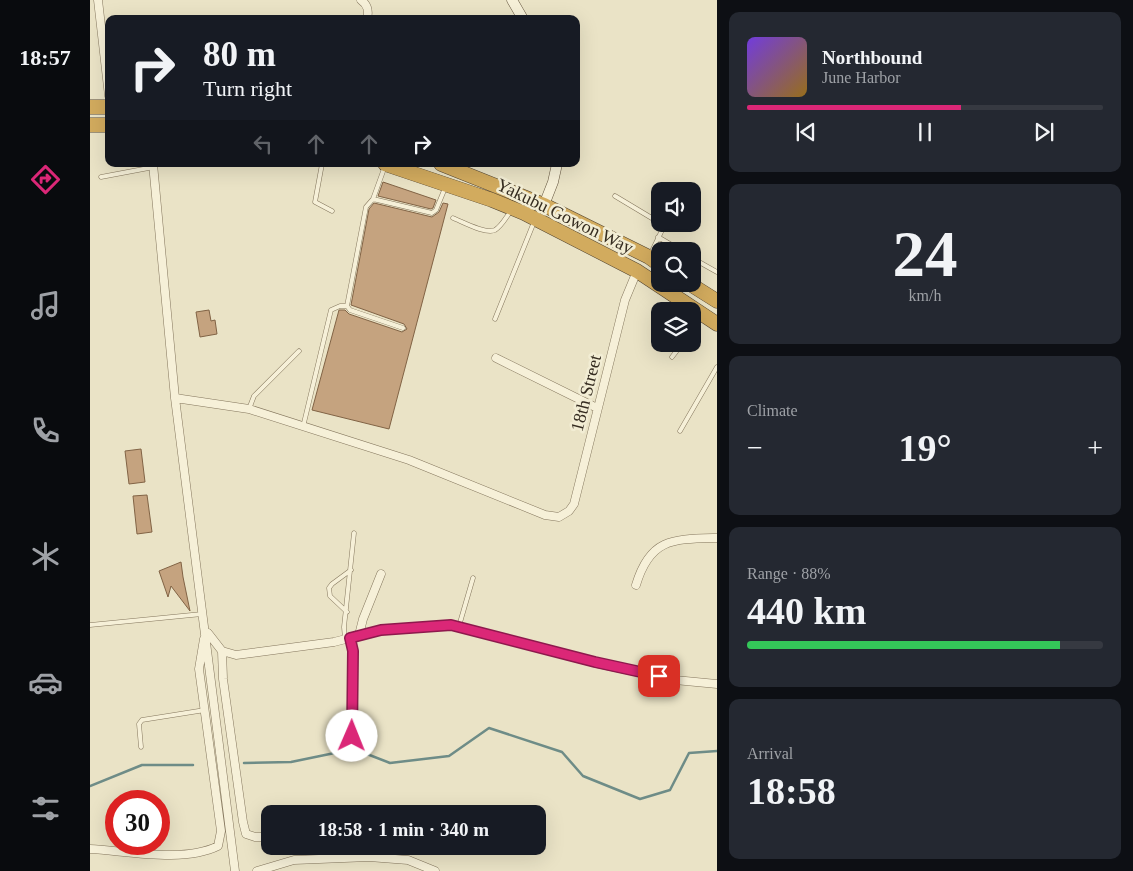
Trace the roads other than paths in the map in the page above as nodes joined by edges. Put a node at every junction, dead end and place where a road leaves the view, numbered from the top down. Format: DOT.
graph roads {
  1 [pos="98,0"];
  2 [pos="361,0"];
  3 [pos="512,0"];
  4 [pos="368,15"];
  5 [pos="521,15"];
  6 [pos="105,61"];
  7 [pos="90,107"];
  8 [pos="105,107"];
  9 [pos="90,125"];
  10 [pos="105,125"];
  11 [pos="145,167"];
  12 [pos="154,167"];
  13 [pos="321,167"];
  14 [pos="384,167"];
  15 [pos="394,167"];
  16 [pos="449,167"];
  17 [pos="556,167"];
  18 [pos="101,177"];
  19 [pos="446,185"];
  20 [pos="615,196"];
  21 [pos="373,199"];
  22 [pos="544,205"];
  23 [pos="512,208"];
  24 [pos="332,212"];
  25 [pos="651,217"];
  26 [pos="453,218"];
  27 [pos="535,220"];
  28 [pos="660,232"];
  29 [pos="658,237"];
  30 [pos="657,242"];
  31 [pos="667,242"];
  32 [pos="651,258"];
  33 [pos="701,263"];
  34 [pos="637,271"];
  35 [pos="717,272"];
  36 [pos="701,291"];
  37 [pos="717,301"];
  38 [pos="347,306"];
  39 [pos="703,314"];
  40 [pos="701,317"];
  41 [pos="495,319"];
  42 [pos="717,324"];
  43 [pos="403,328"];
  44 [pos="299,351"];
  45 [pos="675,352"];
  46 [pos="672,356"];
  47 [pos="496,358"];
  48 [pos="717,367"];
  49 [pos="175,398"];
  50 [pos="597,408"];
  51 [pos="249,409"];
  52 [pos="303,426"];
  53 [pos="680,431"];
  54 [pos="354,533"];
  55 [pos="717,538"];
  56 [pos="351,570"];
  57 [pos="381,574"];
  58 [pos="473,578"];
  59 [pos="636,585"];
  60 [pos="346,612"];
  61 [pos="204,614"];
  62 [pos="90,625"];
  63 [pos="459,626"];
  64 [pos="206,630"];
  65 [pos="359,635"];
  66 [pos="348,638"];
  67 [pos="222,651"];
  68 [pos="717,684"];
  69 [pos="205,710"];
  70 [pos="352,736"];
  71 [pos="141,747"];
  72 [pos="261,837"];
  73 [pos="90,849"];
  74 [pos="235,871"];
  75 [pos="257,871"];
  76 [pos="435,871"];
  1 -- 6 [label="street"];
  2 -- 4 [label="street"];
  3 -- 5 [label="street"];
  7 -- 8 [label="highway"];
  9 -- 10 [label="highway"];
  11 -- 18 [label="lane"];
  12 -- 49 [label="street"];
  13 -- 24 [label="lane"];
  14 -- 21 [label="lane"];
  15 -- 19 [label="highway, Yakubu Gowon Way"];
  16 -- 22 [label="highway, Yakubu Gowon Way"];
  17 -- 22 [label="street"];
  19 -- 21 [label="lane"];
  19 -- 23 [label="highway, Yakubu Gowon Way"];
  20 -- 25 [label="lane"];
  21 -- 38 [label="lane"];
  22 -- 32 [label="highway, Yakubu Gowon Way"];
  23 -- 26 [label="lane"];
  23 -- 27 [label="highway, Yakubu Gowon Way"];
  27 -- 34 [label="highway, Yakubu Gowon Way"];
  27 -- 41 [label="lane"];
  28 -- 29 [label="lane"];
  29 -- 30 [label="lane"];
  29 -- 31 [label="lane"];
  33 -- 35 [label="lane"];
  34 -- 39 [label="highway, Yakubu Gowon Way"];
  34 -- 50 [label="street, 18th Street"];
  36 -- 37 [label="highway"];
  38 -- 43 [label="lane"];
  38 -- 52 [label="lane"];
  39 -- 40 [label="lane"];
  39 -- 42 [label="highway, Yakubu Gowon Way"];
  44 -- 51 [label="lane"];
  45 -- 46 [label="lane"];
  47 -- 50 [label="street"];
  48 -- 53 [label="lane"];
  49 -- 51 [label="street"];
  49 -- 61 [label="street"];
  50 -- 52 [label="street, 18th Street"];
  51 -- 52 [label="street"];
  54 -- 56 [label="lane"];
  55 -- 59 [label="street"];
  56 -- 60 [label="lane"];
  56 -- 60 [label="lane"];
  57 -- 65 [label="street"];
  58 -- 63 [label="lane"];
  60 -- 66 [label="lane"];
  61 -- 62 [label="lane"];
  61 -- 64 [label="street"];
  63 -- 65 [label="street"];
  63 -- 68 [label="street"];
  64 -- 67 [label="street"];
  64 -- 69 [label="street"];
  64 -- 74 [label="street"];
  65 -- 66 [label="street"];
  66 -- 67 [label="street"];
  66 -- 70 [label="street"];
  67 -- 72 [label="street"];
  69 -- 71 [label="lane"];
  69 -- 73 [label="street"];
  75 -- 76 [label="street"];
}
